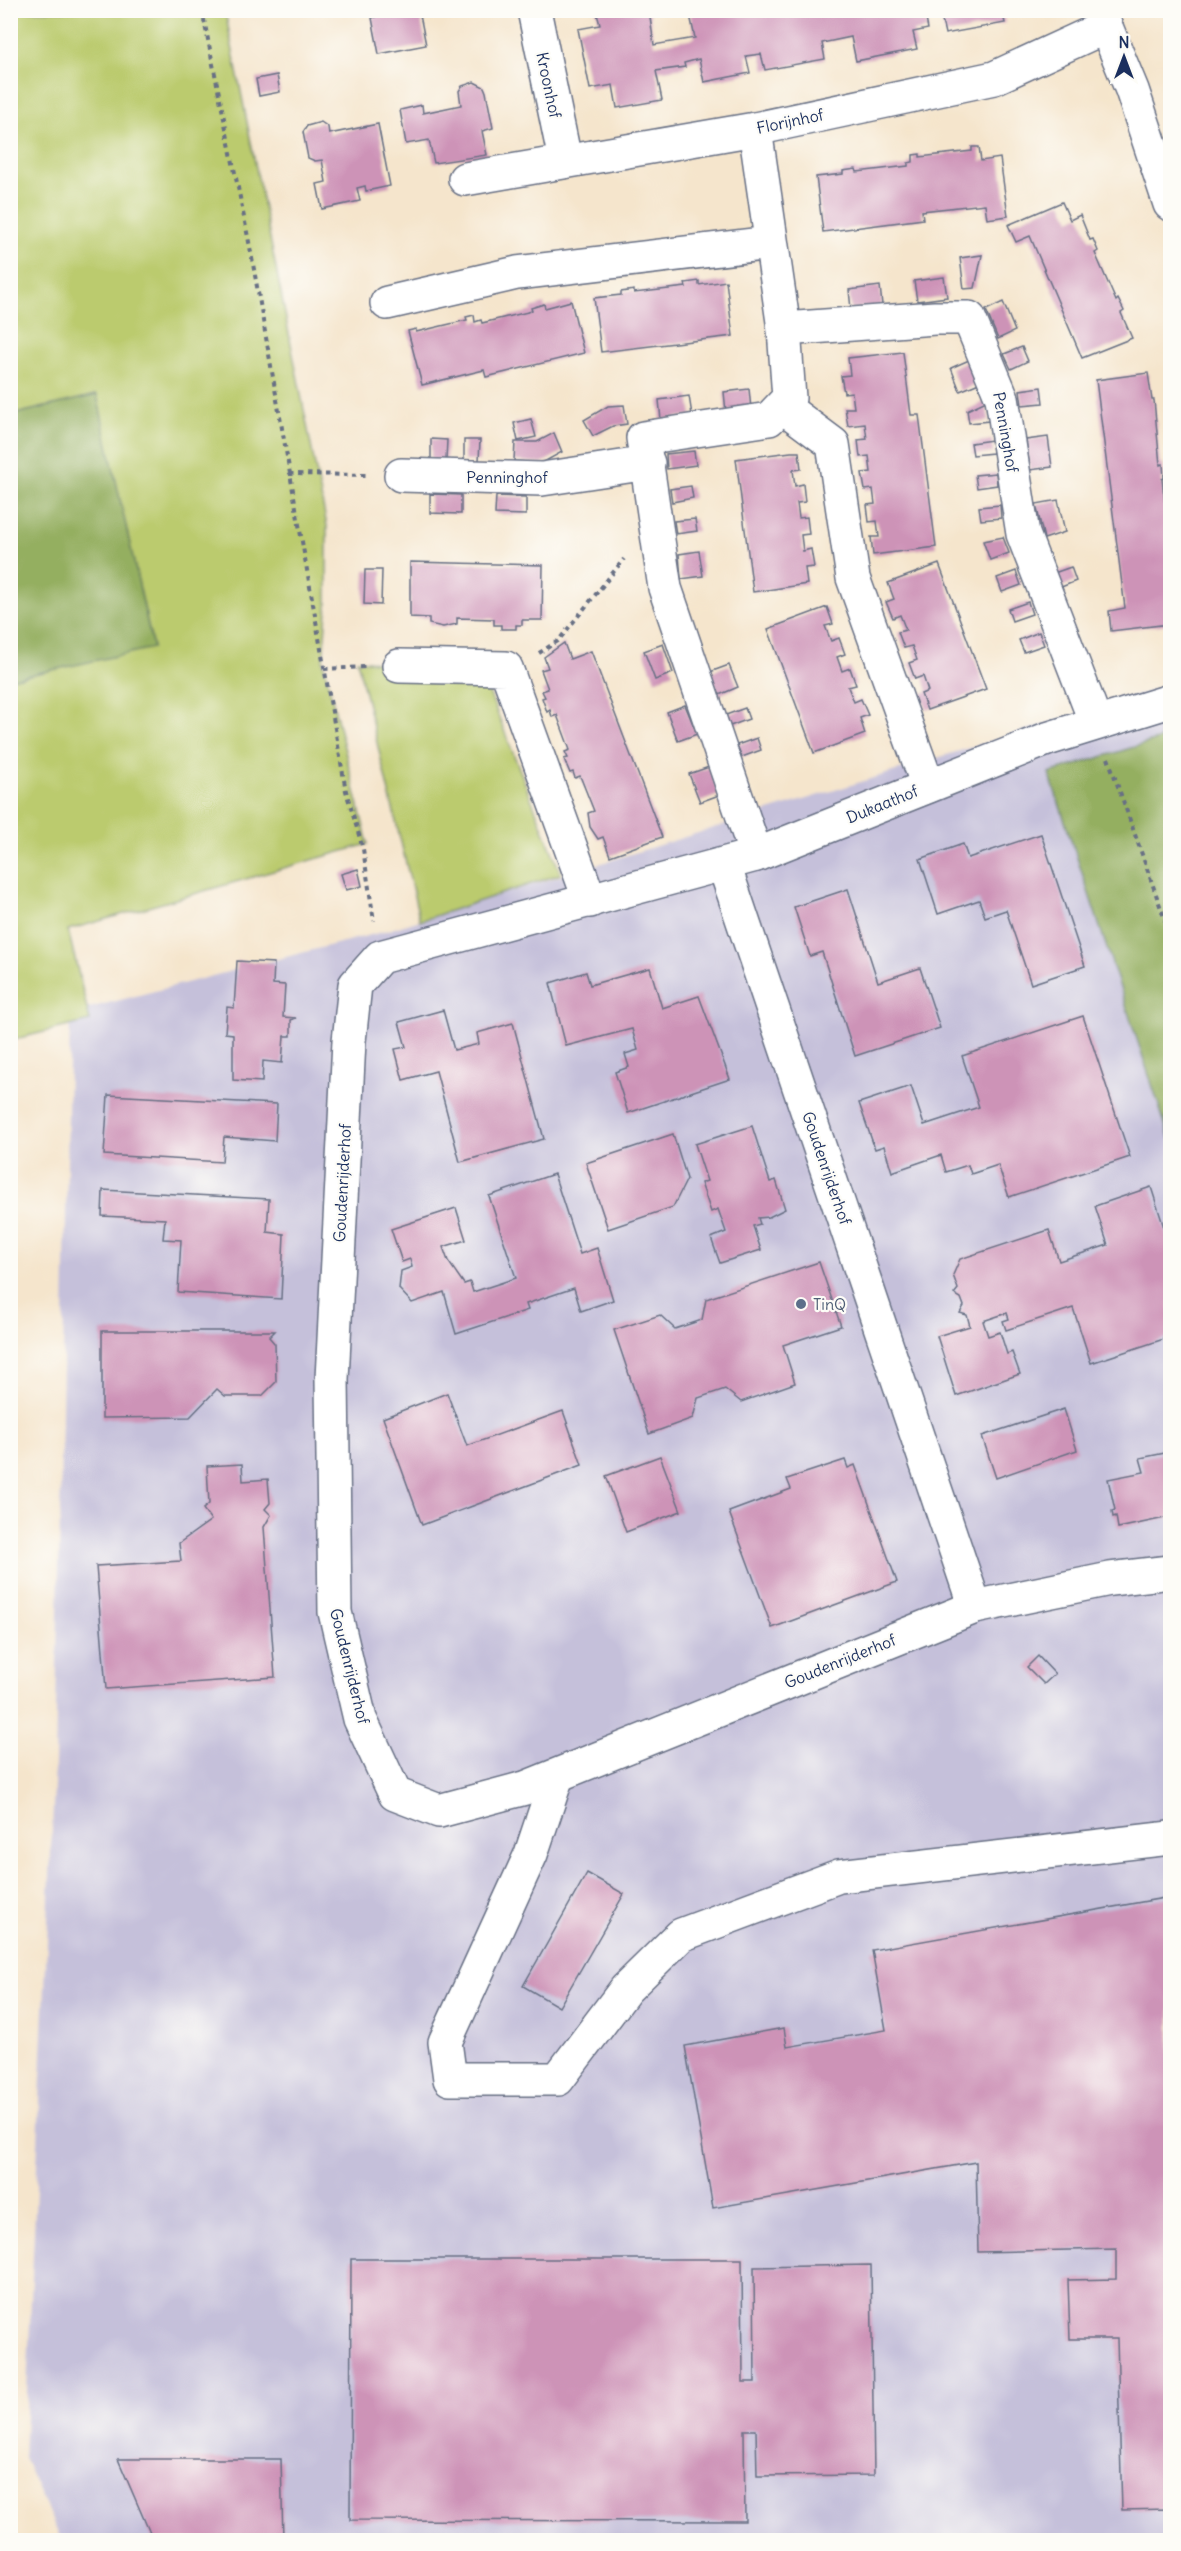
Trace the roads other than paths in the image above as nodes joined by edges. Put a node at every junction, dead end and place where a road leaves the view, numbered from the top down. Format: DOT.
graph roads {
  1 [pos="534,10"];
  2 [pos="1102,19"];
  3 [pos="755,129"];
  4 [pos="565,160"];
  5 [pos="465,179"];
  6 [pos="1170,204"];
  7 [pos="771,243"];
  8 [pos="387,303"];
  9 [pos="784,329"];
  10 [pos="782,406"];
  11 [pos="648,463"];
  12 [pos="400,476"];
  13 [pos="399,666"];
  14 [pos="1170,701"];
  15 [pos="1096,723"];
  16 [pos="928,786"];
  17 [pos="756,855"];
  18 [pos="724,865"];
  19 [pos="590,901"];
  20 [pos="380,957"];
  21 [pos="1170,1572"];
  22 [pos="975,1607"];
  23 [pos="557,1776"];
  24 [pos="1170,1838"];
  1 -- 4 [label="street, Kroonhof"];
  2 -- 3 [label="street, Florijnhof"];
  2 -- 6 [label="street"];
  3 -- 4 [label="street, Florijnhof"];
  3 -- 7 [label="street"];
  4 -- 5 [label="street, Florijnhof"];
  7 -- 8 [label="street"];
  7 -- 9 [label="street"];
  9 -- 10 [label="street"];
  9 -- 15 [label="street, Penninghof"];
  10 -- 11 [label="street"];
  10 -- 16 [label="street"];
  11 -- 12 [label="street, Penninghof"];
  11 -- 17 [label="street"];
  13 -- 19 [label="street"];
  14 -- 15 [label="street, Dukaathof"];
  15 -- 16 [label="street, Dukaathof"];
  16 -- 17 [label="street, Dukaathof"];
  17 -- 18 [label="street, Dukaathof"];
  18 -- 19 [label="street, Dukaathof"];
  18 -- 22 [label="street, Goudenrijderhof"];
  19 -- 20 [label="street, Dukaathof"];
  20 -- 23 [label="street, Goudenrijderhof"];
  21 -- 22 [label="street, Goudenrijderhof"];
  22 -- 23 [label="street, Goudenrijderhof"];
  23 -- 24 [label="street"];
}
